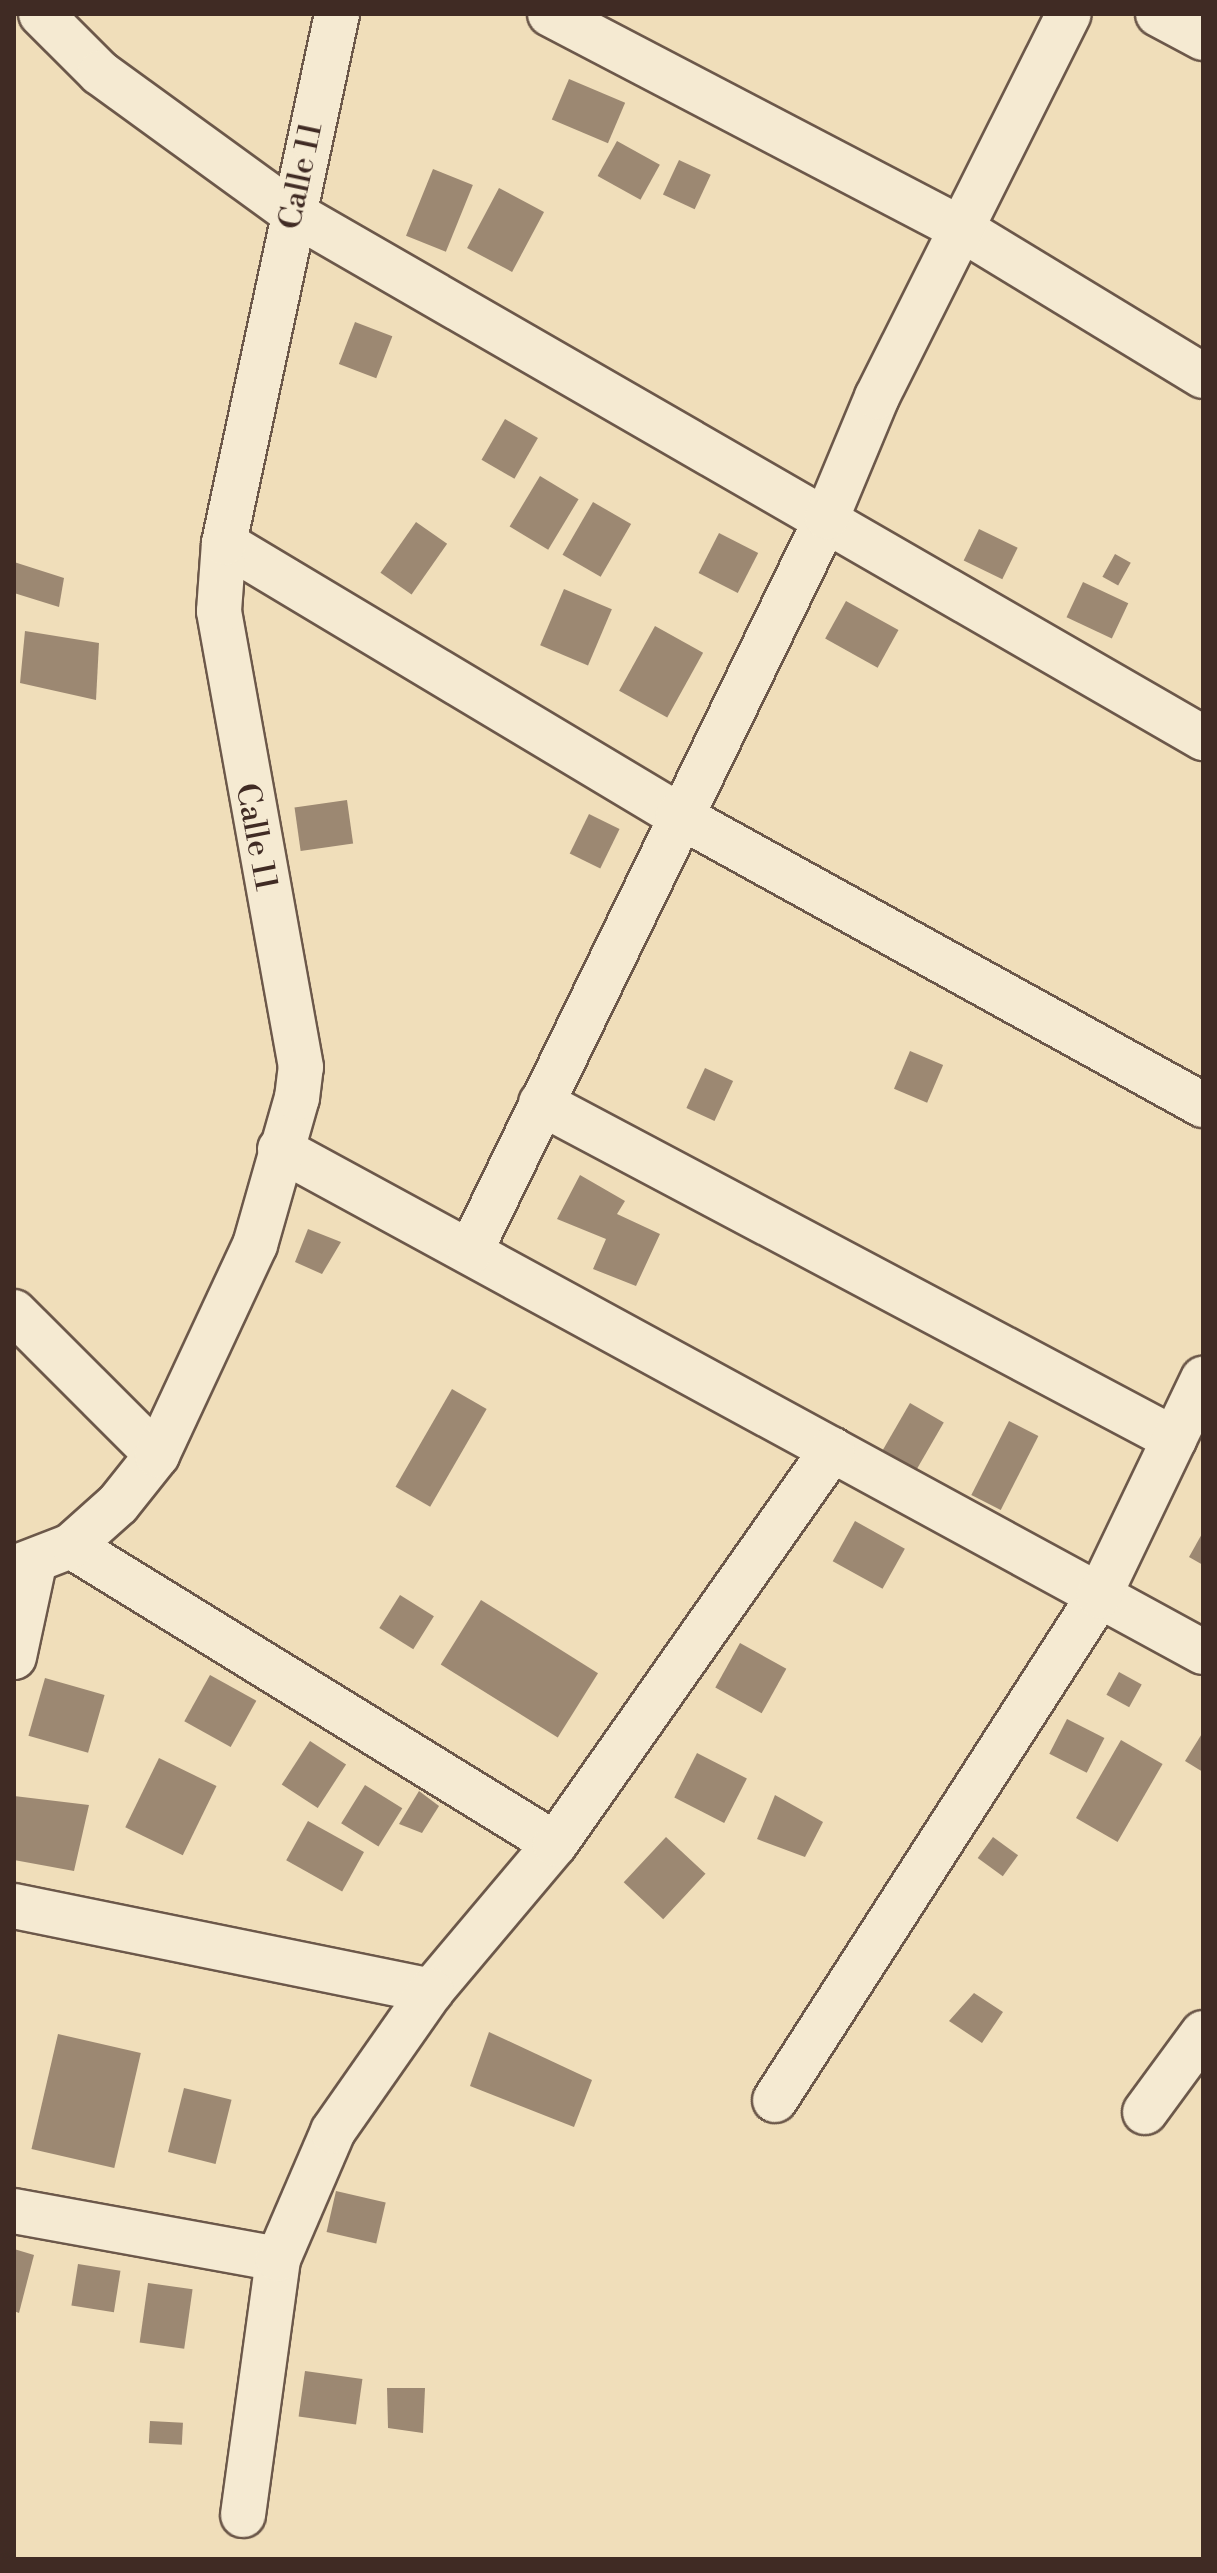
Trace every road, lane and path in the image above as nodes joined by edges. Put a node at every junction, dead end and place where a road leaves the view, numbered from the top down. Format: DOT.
graph roads {
  1 [pos="41,14"];
  2 [pos="337,14"];
  3 [pos="550,14"];
  4 [pos="1069,14"];
  5 [pos="1158,14"];
  6 [pos="1203,38"];
  7 [pos="293,213"];
  8 [pos="963,230"];
  9 [pos="1203,376"];
  10 [pos="827,517"];
  11 [pos="224,543"];
  12 [pos="1203,738"];
  13 [pos="678,815"];
  14 [pos="541,1103"];
  15 [pos="1203,1105"];
  16 [pos="280,1149"];
  17 [pos="470,1252"];
  18 [pos="14,1312"];
  19 [pos="1203,1379"];
  20 [pos="1174,1439"];
  21 [pos="832,1450"];
  22 [pos="157,1455"];
  23 [pos="40,1559"];
  24 [pos="1099,1596"];
  25 [pos="1203,1652"];
  26 [pos="14,1657"];
  27 [pos="555,1844"];
  28 [pos="14,1906"];
  29 [pos="431,1991"];
  30 [pos="1203,2033"];
  31 [pos="775,2100"];
  32 [pos="1145,2112"];
  33 [pos="14,2211"];
  34 [pos="278,2259"];
  35 [pos="243,2515"];
  1 -- 7 [label="street"];
  2 -- 7 [label="street, Calle 11"];
  3 -- 8 [label="street"];
  4 -- 8 [label="street"];
  5 -- 6 [label="street"];
  7 -- 10 [label="street"];
  7 -- 11 [label="street, Calle 11"];
  8 -- 9 [label="street"];
  8 -- 10 [label="street"];
  10 -- 12 [label="street"];
  10 -- 13 [label="street"];
  11 -- 13 [label="street"];
  11 -- 16 [label="street, Calle 11"];
  13 -- 14 [label="street"];
  13 -- 15 [label="street"];
  14 -- 17 [label="street"];
  14 -- 20 [label="street"];
  16 -- 17 [label="street"];
  16 -- 22 [label="street, Calle 11"];
  17 -- 21 [label="street"];
  18 -- 22 [label="street"];
  19 -- 20 [label="street"];
  20 -- 24 [label="street"];
  21 -- 24 [label="street"];
  21 -- 27 [label="street"];
  22 -- 23 [label="street, Calle 11"];
  23 -- 26 [label="street"];
  23 -- 27 [label="street"];
  24 -- 25 [label="street"];
  24 -- 31 [label="street"];
  27 -- 29 [label="street"];
  28 -- 29 [label="street"];
  29 -- 34 [label="street"];
  30 -- 32 [label="street"];
  33 -- 34 [label="street"];
  34 -- 35 [label="street"];
}
